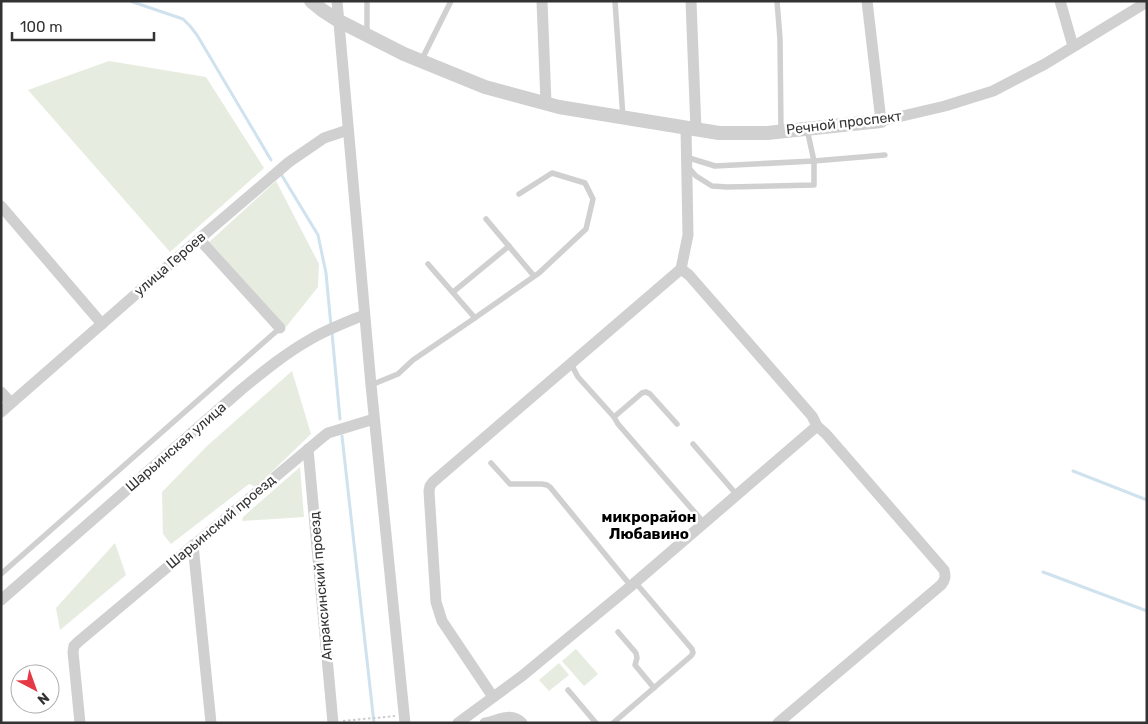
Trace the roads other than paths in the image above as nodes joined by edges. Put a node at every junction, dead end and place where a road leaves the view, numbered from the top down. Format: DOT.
graph roads {
  1 [pos="311,1"];
  2 [pos="337,1"];
  3 [pos="367,1"];
  4 [pos="452,1"];
  5 [pos="542,1"];
  6 [pos="615,1"];
  7 [pos="691,1"];
  8 [pos="777,1"];
  9 [pos="867,1"];
  10 [pos="1060,1"];
  11 [pos="1147,2"];
  12 [pos="339,21"];
  13 [pos="368,36"];
  14 [pos="1073,46"];
  15 [pos="421,61"];
  16 [pos="546,103"];
  17 [pos="623,118"];
  18 [pos="881,121"];
  19 [pos="691,129"];
  20 [pos="807,129"];
  21 [pos="348,130"];
  22 [pos="781,131"];
  23 [pos="885,155"];
  24 [pos="814,161"];
  25 [pos="686,162"];
  26 [pos="520,194"];
  27 [pos="1,206"];
  28 [pos="486,219"];
  29 [pos="199,239"];
  30 [pos="509,246"];
  31 [pos="428,264"];
  32 [pos="681,269"];
  33 [pos="534,276"];
  34 [pos="453,292"];
  35 [pos="364,315"];
  36 [pos="475,318"];
  37 [pos="102,324"];
  38 [pos="280,328"];
  39 [pos="571,364"];
  40 [pos="371,385"];
  41 [pos="1,392"];
  42 [pos="11,403"];
  43 [pos="1,412"];
  44 [pos="614,417"];
  45 [pos="374,419"];
  46 [pos="677,424"];
  47 [pos="817,426"];
  48 [pos="693,444"];
  49 [pos="308,449"];
  50 [pos="490,463"];
  51 [pos="737,495"];
  52 [pos="704,523"];
  53 [pos="193,545"];
  54 [pos="1,574"];
  55 [pos="633,584"];
  56 [pos="1,600"];
  57 [pos="618,632"];
  58 [pos="654,688"];
  59 [pos="568,690"];
  60 [pos="493,697"];
  61 [pos="400,719"];
  62 [pos="333,722"];
  63 [pos="80,723"];
  64 [pos="211,723"];
  65 [pos="458,723"];
  66 [pos="485,723"];
  67 [pos="522,723"];
  68 [pos="596,723"];
  69 [pos="613,723"];
  70 [pos="778,723"];
  1 -- 12 [label="street"];
  2 -- 12 [label="street"];
  3 -- 13 [label="lane"];
  4 -- 15 [label="lane"];
  5 -- 16 [label="street"];
  6 -- 17 [label="lane"];
  7 -- 19 [label="street"];
  8 -- 22 [label="lane"];
  9 -- 18 [label="street"];
  10 -- 14 [label="street"];
  11 -- 14 [label="street, Речной проспект"];
  12 -- 13 [label="street, Речной проспект"];
  12 -- 21 [label="street"];
  13 -- 15 [label="street, Речной проспект"];
  14 -- 18 [label="street, Речной проспект"];
  15 -- 16 [label="street, Речной проспект"];
  16 -- 17 [label="street, Речной проспект"];
  17 -- 19 [label="street, Речной проспект"];
  18 -- 20 [label="street, Речной проспект"];
  19 -- 22 [label="street, Речной проспект"];
  19 -- 25 [label="street"];
  20 -- 22 [label="street, Речной проспект"];
  20 -- 24 [label="lane"];
  21 -- 29 [label="street, улица Героев"];
  21 -- 35 [label="street"];
  23 -- 24 [label="lane"];
  24 -- 25 [label="lane"];
  24 -- 25 [label="lane"];
  25 -- 32 [label="street"];
  26 -- 33 [label="lane"];
  27 -- 37 [label="street"];
  28 -- 30 [label="lane"];
  29 -- 37 [label="street, улица Героев"];
  29 -- 38 [label="street"];
  30 -- 33 [label="lane"];
  30 -- 34 [label="lane"];
  31 -- 34 [label="lane"];
  32 -- 39 [label="street"];
  32 -- 47 [label="street"];
  33 -- 36 [label="lane"];
  34 -- 36 [label="lane"];
  35 -- 40 [label="street"];
  35 -- 56 [label="street, Шарьинская улица"];
  36 -- 40 [label="lane"];
  37 -- 42 [label="street, улица Героев"];
  38 -- 54 [label="lane"];
  39 -- 44 [label="lane"];
  39 -- 60 [label="street"];
  40 -- 45 [label="street"];
  41 -- 42 [label="street"];
  42 -- 43 [label="street, улица Героев"];
  44 -- 46 [label="lane"];
  44 -- 52 [label="lane"];
  45 -- 49 [label="street, Шарьинский проезд"];
  45 -- 61 [label="street"];
  47 -- 51 [label="street"];
  47 -- 70 [label="street"];
  48 -- 51 [label="lane"];
  49 -- 53 [label="street, Шарьинский проезд"];
  49 -- 62 [label="street, Апраксинский проезд"];
  50 -- 55 [label="lane"];
  51 -- 52 [label="street"];
  52 -- 55 [label="street"];
  53 -- 63 [label="street, Шарьинский проезд"];
  53 -- 64 [label="street"];
  55 -- 58 [label="lane"];
  55 -- 60 [label="street"];
  57 -- 58 [label="lane"];
  58 -- 69 [label="lane"];
  59 -- 68 [label="lane"];
  60 -- 65 [label="street"];
  66 -- 67 [label="street"];
}
